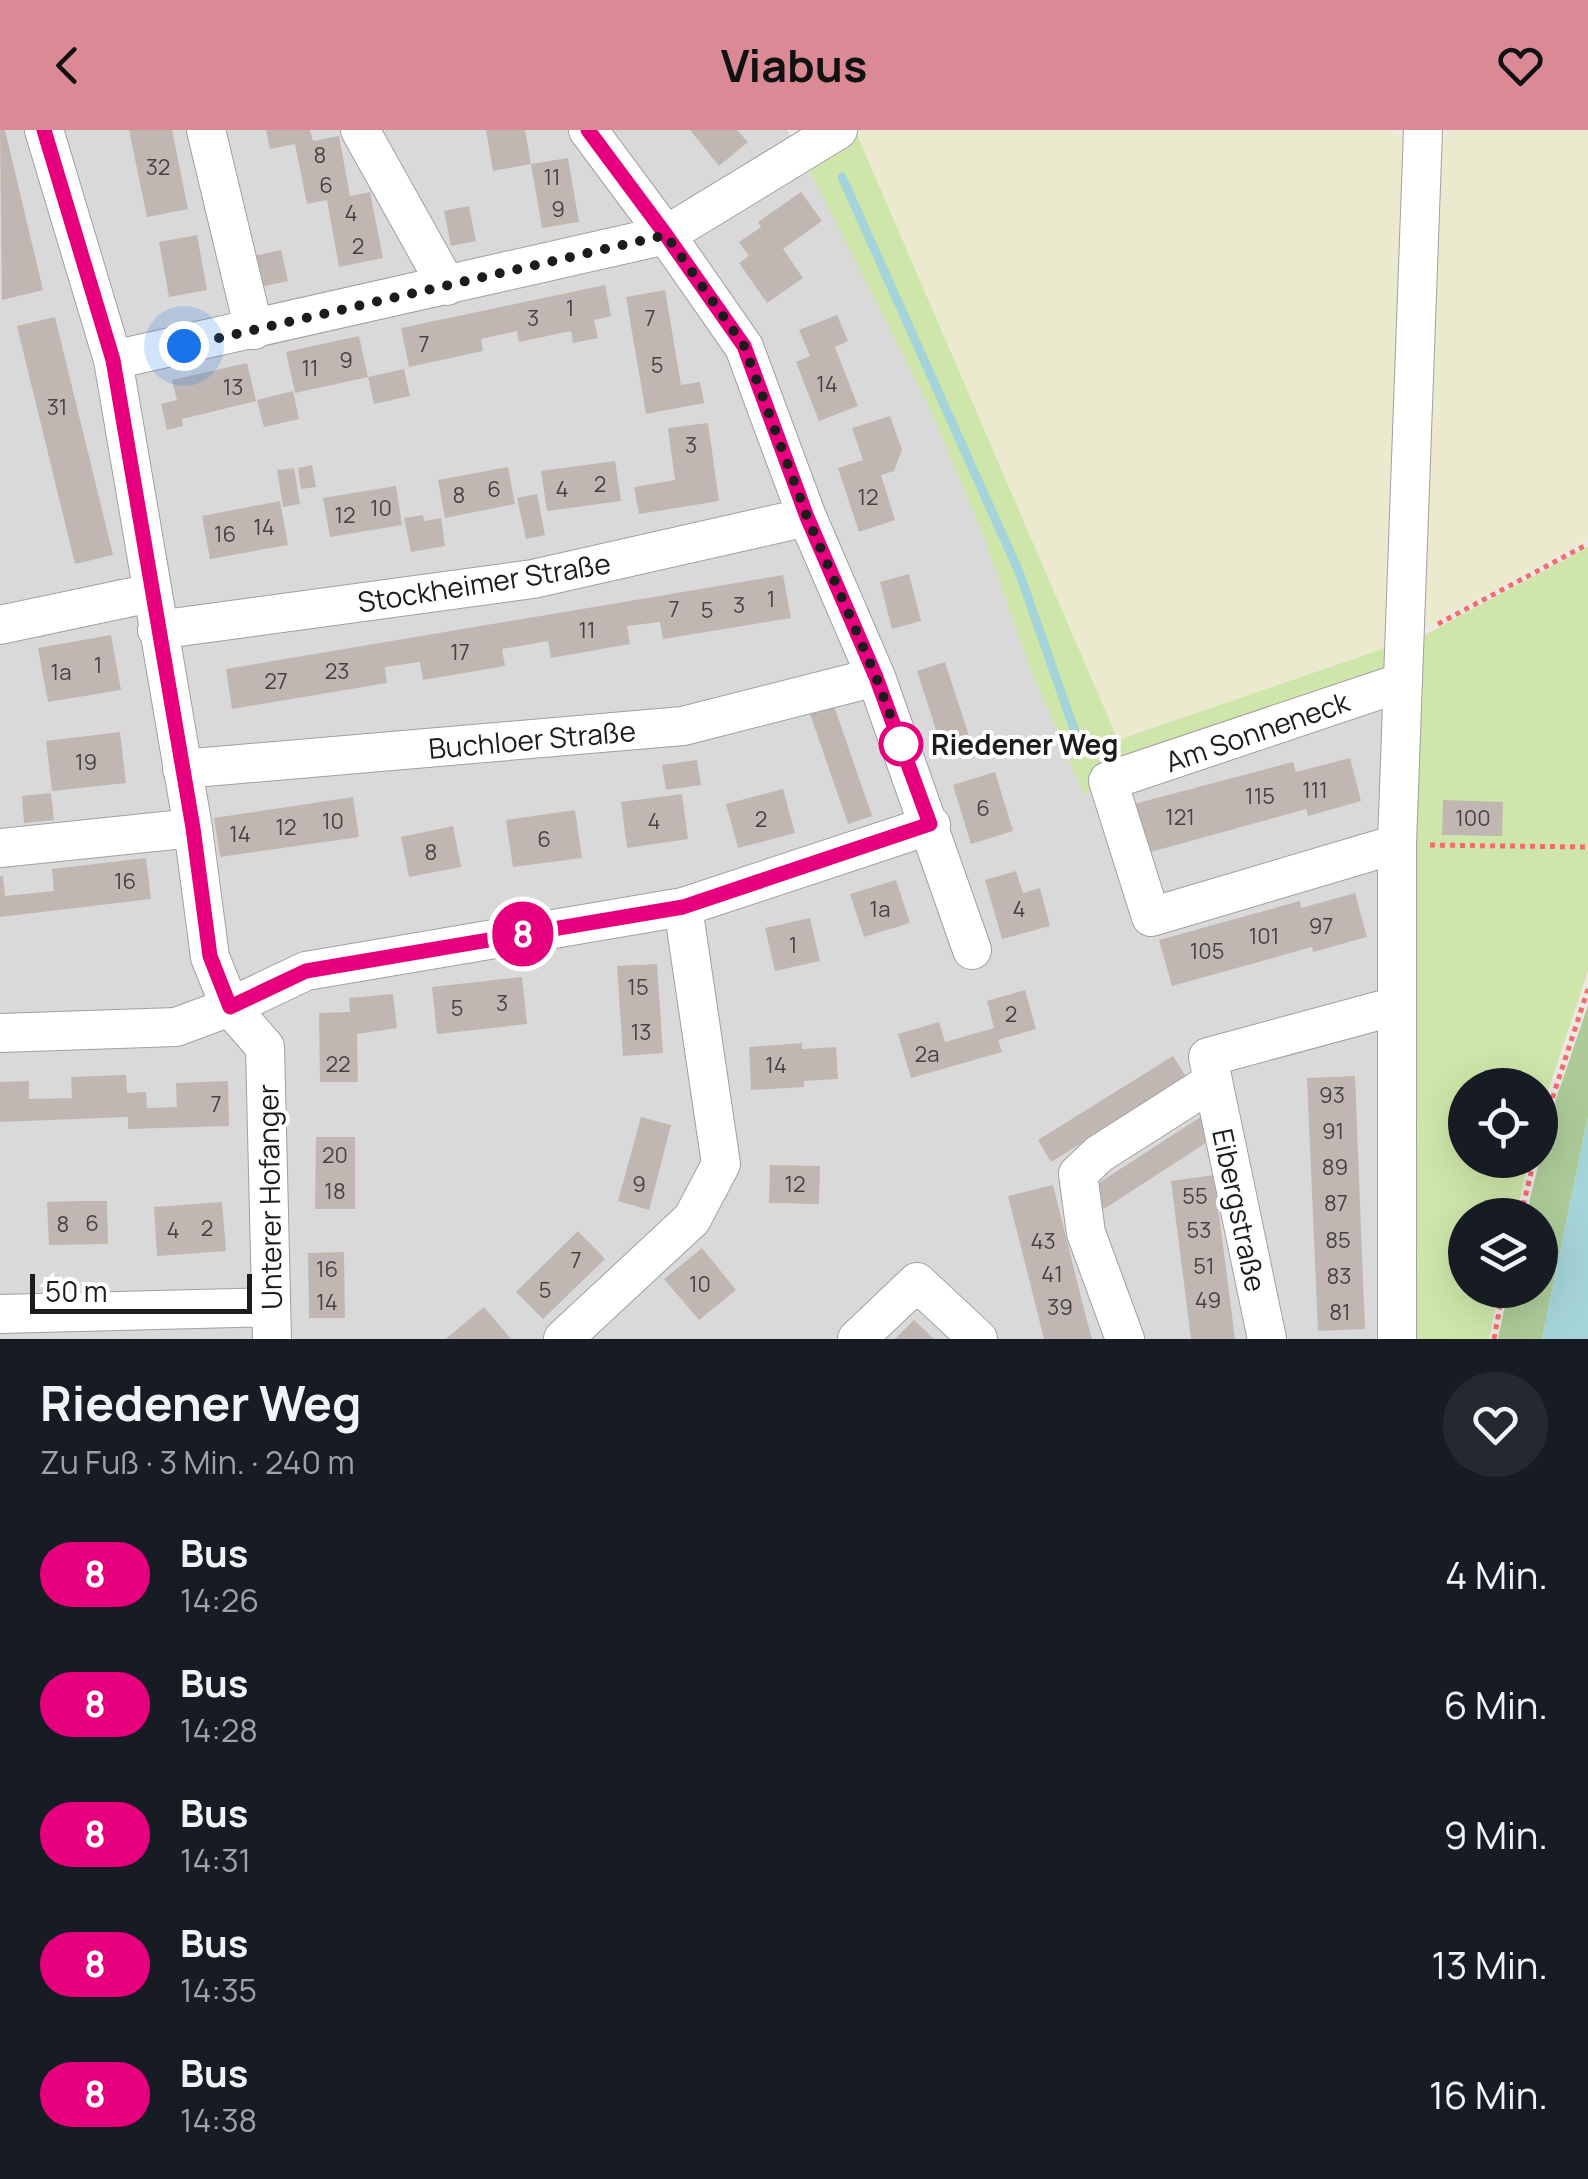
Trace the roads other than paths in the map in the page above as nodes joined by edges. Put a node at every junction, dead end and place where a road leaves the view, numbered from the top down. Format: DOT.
graph roads {
  1 [pos="44,130"];
  2 [pos="206,130"];
  3 [pos="360,130"];
  4 [pos="588,130"];
  5 [pos="838,130"];
  6 [pos="1423,130"];
  7 [pos="666,235"];
  8 [pos="447,286"];
  9 [pos="254,330"];
  10 [pos="113,360"];
  11 [pos="807,517"];
  12 [pos="151,594"];
  13 [pos="0,625"];
  14 [pos="157,630"];
  15 [pos="876,677"];
  16 [pos="1403,682"];
  17 [pos="182,769"];
  18 [pos="930,824"];
  19 [pos="193,828"];
  20 [pos="1397,844"];
  21 [pos="0,848"];
  22 [pos="683,907"];
  23 [pos="972,950"];
  24 [pos="1396,1006"];
  25 [pos="230,1007"];
  26 [pos="0,1033"];
  27 [pos="1212,1082"];
  28 [pos="0,1314"];
  29 [pos="272,1323"];
  30 [pos="563,1339"];
  31 [pos="857,1339"];
  32 [pos="978,1339"];
  33 [pos="1125,1339"];
  34 [pos="1267,1339"];
  35 [pos="1397,1339"];
  1 -- 10 [label="street, Unterer Hofanger"];
  2 -- 9 [label="street"];
  3 -- 8 [label="street"];
  4 -- 7 [label="street"];
  5 -- 7 [label="street"];
  6 -- 16 [label="street"];
  7 -- 8 [label="street"];
  7 -- 11 [label="street"];
  8 -- 9 [label="street"];
  9 -- 10 [label="street"];
  10 -- 12 [label="street, Unterer Hofanger"];
  11 -- 14 [label="street, Stockheimer Straße"];
  11 -- 15 [label="street"];
  12 -- 13 [label="street"];
  12 -- 14 [label="street, Unterer Hofanger"];
  14 -- 17 [label="street, Unterer Hofanger"];
  15 -- 17 [label="street, Buchloer Straße"];
  15 -- 18 [label="street"];
  16 -- 20 [label="street"];
  16 -- 20 [label="street, Am Sonneneck"];
  17 -- 19 [label="street, Unterer Hofanger"];
  18 -- 22 [label="street"];
  18 -- 23 [label="street"];
  19 -- 21 [label="street"];
  19 -- 25 [label="street, Unterer Hofanger"];
  20 -- 24 [label="street"];
  22 -- 25 [label="street"];
  22 -- 30 [label="street"];
  24 -- 27 [label="street, Eibergstraße"];
  24 -- 35 [label="street"];
  25 -- 26 [label="street"];
  25 -- 29 [label="street, Unterer Hofanger"];
  27 -- 33 [label="street, Eibergstraße"];
  27 -- 34 [label="street, Eibergstraße"];
  28 -- 29 [label="street"];
  31 -- 32 [label="street"];
}
